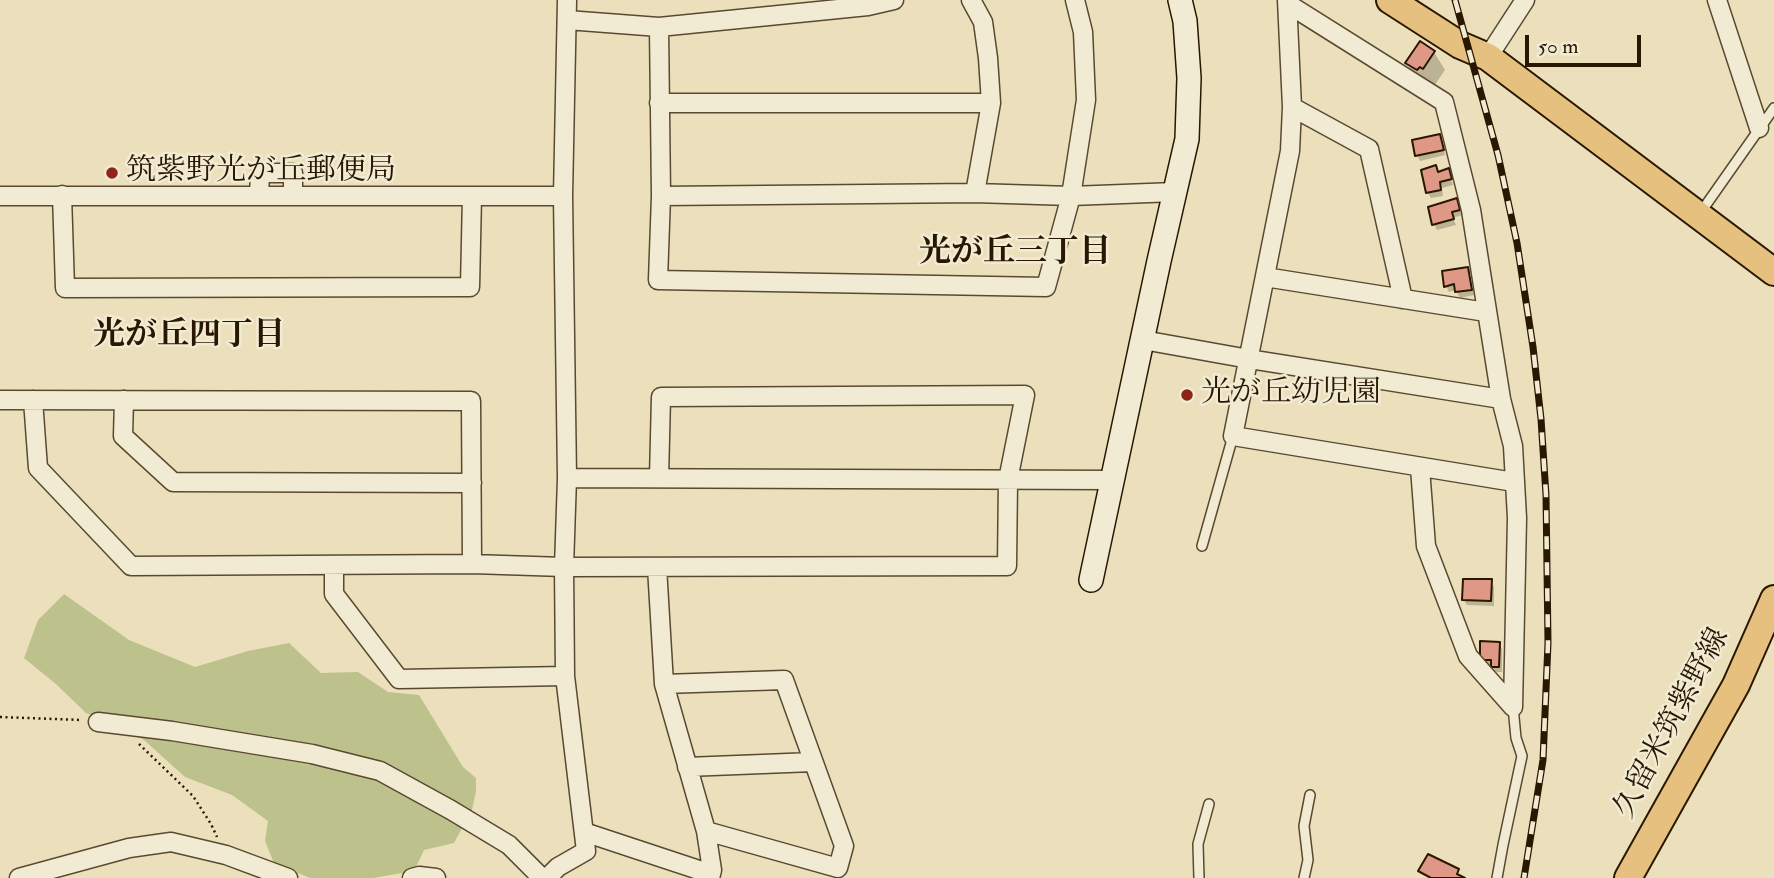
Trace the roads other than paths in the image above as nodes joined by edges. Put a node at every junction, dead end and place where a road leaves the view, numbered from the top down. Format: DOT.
graph roads {
  1 [pos="567,0"];
  2 [pos="894,0"];
  3 [pos="971,0"];
  4 [pos="1075,0"];
  5 [pos="1180,0"];
  6 [pos="1390,0"];
  7 [pos="1525,0"];
  8 [pos="1717,0"];
  9 [pos="1287,2"];
  10 [pos="567,20"];
  11 [pos="659,27"];
  12 [pos="1489,57"];
  13 [pos="659,103"];
  14 [pos="991,103"];
  15 [pos="1292,107"];
  16 [pos="1774,108"];
  17 [pos="1759,128"];
  18 [pos="1175,192"];
  19 [pos="975,194"];
  20 [pos="62,195"];
  21 [pos="563,195"];
  22 [pos="1070,195"];
  23 [pos="0,196"];
  24 [pos="472,196"];
  25 [pos="662,196"];
  26 [pos="1699,216"];
  27 [pos="1774,272"];
  28 [pos="1265,277"];
  29 [pos="1403,299"];
  30 [pos="1486,312"];
  31 [pos="1143,340"];
  32 [pos="1249,359"];
  33 [pos="1501,399"];
  34 [pos="0,400"];
  35 [pos="33,400"];
  36 [pos="124,400"];
  37 [pos="1233,436"];
  38 [pos="1420,467"];
  39 [pos="566,478"];
  40 [pos="659,478"];
  41 [pos="1008,480"];
  42 [pos="1113,480"];
  43 [pos="1514,482"];
  44 [pos="472,483"];
  45 [pos="1202,546"];
  46 [pos="472,564"];
  47 [pos="334,566"];
  48 [pos="564,567"];
  49 [pos="657,567"];
  50 [pos="1091,580"];
  51 [pos="1774,599"];
  52 [pos="565,676"];
  53 [pos="664,684"];
  54 [pos="1513,707"];
  55 [pos="98,722"];
  56 [pos="813,762"];
  57 [pos="687,767"];
  58 [pos="1310,795"];
  59 [pos="1209,804"];
  60 [pos="705,831"];
  61 [pos="584,832"];
  62 [pos="711,876"];
  63 [pos="19,878"];
  64 [pos="288,878"];
  65 [pos="412,878"];
  66 [pos="436,878"];
  67 [pos="544,878"];
  68 [pos="1199,878"];
  69 [pos="1304,878"];
  70 [pos="1497,878"];
  71 [pos="1628,878"];
  1 -- 10 [label="street"];
  2 -- 11 [label="street"];
  3 -- 14 [label="street"];
  4 -- 22 [label="street"];
  5 -- 18 [label="street"];
  6 -- 12 [label="main road"];
  7 -- 12 [label="street"];
  8 -- 17 [label="street"];
  9 -- 15 [label="street"];
  9 -- 30 [label="street"];
  10 -- 11 [label="street"];
  10 -- 21 [label="street"];
  11 -- 13 [label="street"];
  12 -- 26 [label="main road"];
  13 -- 14 [label="street"];
  13 -- 25 [label="street"];
  14 -- 19 [label="street"];
  15 -- 28 [label="street"];
  15 -- 29 [label="street"];
  16 -- 17 [label="lane"];
  17 -- 26 [label="lane"];
  18 -- 22 [label="street"];
  18 -- 31 [label="street"];
  19 -- 22 [label="street"];
  19 -- 25 [label="street"];
  20 -- 23 [label="street"];
  20 -- 24 [label="street"];
  20 -- 24 [label="street"];
  21 -- 24 [label="street"];
  21 -- 39 [label="street"];
  22 -- 25 [label="street"];
  26 -- 27 [label="main road"];
  28 -- 29 [label="street"];
  28 -- 32 [label="street"];
  29 -- 30 [label="street"];
  30 -- 33 [label="street"];
  31 -- 32 [label="street"];
  31 -- 42 [label="street"];
  32 -- 33 [label="street"];
  32 -- 37 [label="street"];
  33 -- 43 [label="street"];
  34 -- 35 [label="street"];
  35 -- 36 [label="street"];
  35 -- 47 [label="street"];
  36 -- 44 [label="street"];
  36 -- 44 [label="street"];
  37 -- 38 [label="street"];
  37 -- 45 [label="lane"];
  38 -- 43 [label="street"];
  38 -- 54 [label="street"];
  39 -- 40 [label="street"];
  39 -- 48 [label="street"];
  40 -- 41 [label="street"];
  40 -- 41 [label="street"];
  41 -- 42 [label="street"];
  41 -- 49 [label="street"];
  42 -- 50 [label="street"];
  43 -- 54 [label="street"];
  44 -- 46 [label="street"];
  46 -- 47 [label="street"];
  46 -- 48 [label="street"];
  47 -- 52 [label="street"];
  48 -- 49 [label="street"];
  48 -- 52 [label="street"];
  49 -- 53 [label="street"];
  51 -- 71 [label="main road, 久留米筑紫野線"];
  52 -- 61 [label="street"];
  53 -- 56 [label="street"];
  53 -- 57 [label="street"];
  54 -- 70 [label="lane"];
  55 -- 67 [label="street"];
  56 -- 57 [label="street"];
  56 -- 60 [label="street"];
  57 -- 60 [label="street"];
  58 -- 69 [label="lane"];
  59 -- 68 [label="lane"];
  60 -- 62 [label="street"];
  61 -- 62 [label="street"];
  61 -- 67 [label="street"];
  63 -- 64 [label="street"];
  65 -- 66 [label="street"];
}
